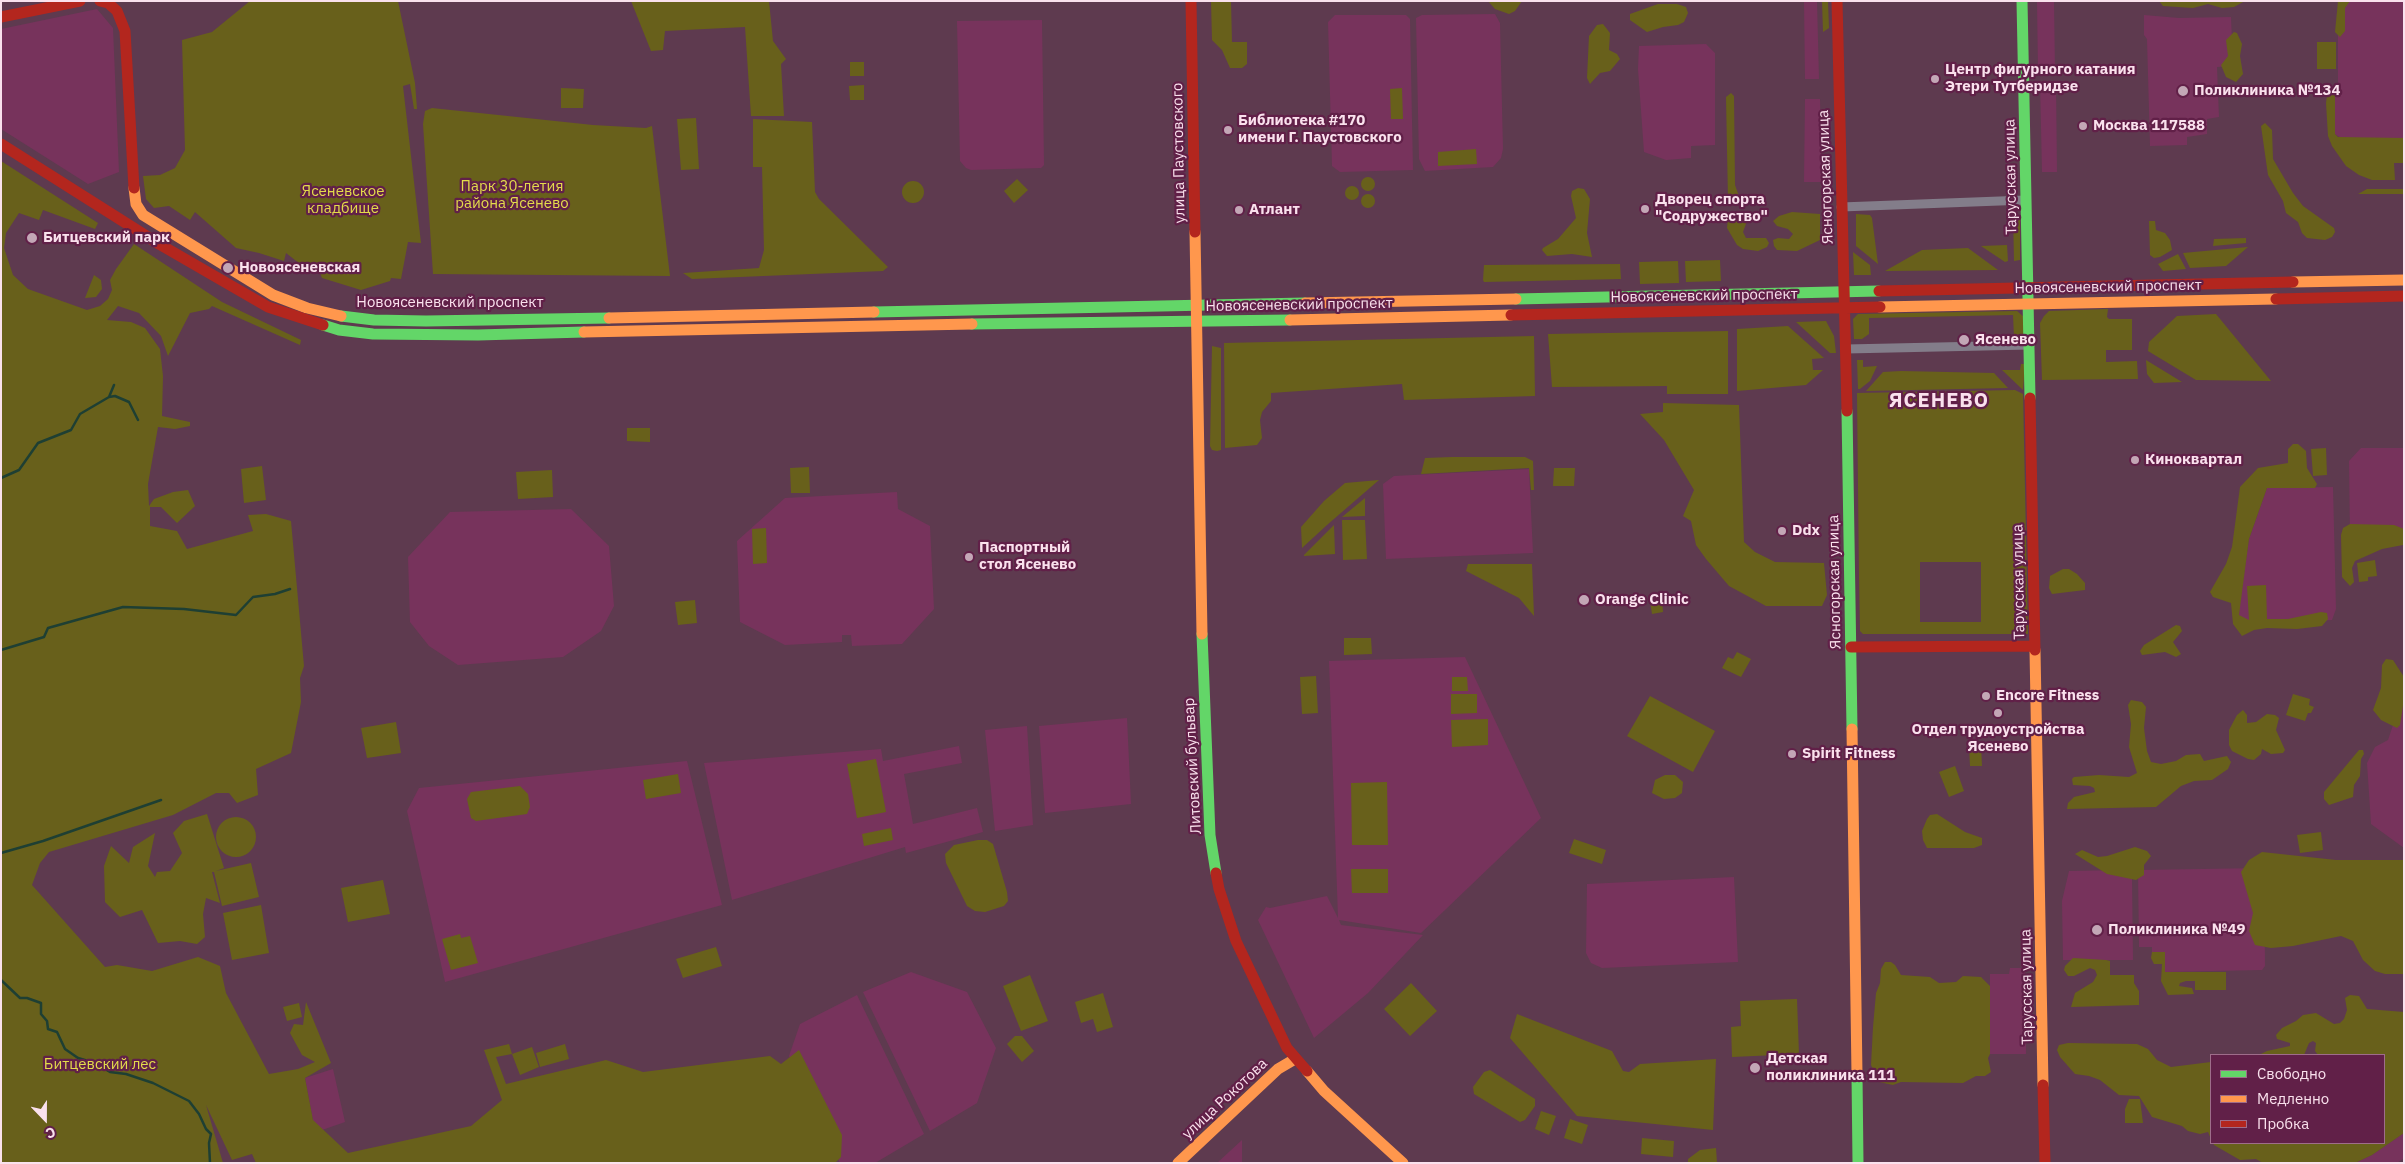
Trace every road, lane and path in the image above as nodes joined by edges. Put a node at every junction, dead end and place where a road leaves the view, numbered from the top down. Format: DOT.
graph roads {
  1 [pos="80,1"];
  2 [pos="100,1"];
  3 [pos="1191,1"];
  4 [pos="1837,1"];
  5 [pos="2022,1"];
  6 [pos="1,17"];
  7 [pos="1,144"];
  8 [pos="2026,200"];
  9 [pos="1842,207"];
  10 [pos="2404,280"];
  11 [pos="2029,288"];
  12 [pos="1845,292"];
  13 [pos="2404,296"];
  14 [pos="2029,303"];
  15 [pos="1198,305"];
  16 [pos="1845,307"];
  17 [pos="1004,310"];
  18 [pos="952,311"];
  19 [pos="1198,321"];
  20 [pos="952,324"];
  21 [pos="1004,324"];
  22 [pos="2030,346"];
  23 [pos="1846,350"];
  24 [pos="2035,646"];
  25 [pos="1851,648"];
  26 [pos="1295,1059"];
  27 [pos="1178,1163"];
  28 [pos="1403,1163"];
  29 [pos="1858,1163"];
  30 [pos="2045,1163"];
  1 -- 6 [label="main road"];
  2 -- 18 [label="main road, Новоясеневский проспект"];
  3 -- 15 [label="main road, улица Паустовского"];
  4 -- 9 [label="main road, Ясногорская улица"];
  5 -- 8 [label="main road, Тарусская улица"];
  7 -- 20 [label="main road, Новоясеневский проспект"];
  8 -- 9 [label="street"];
  8 -- 11 [label="main road, Тарусская улица"];
  9 -- 12 [label="main road, Ясногорская улица"];
  10 -- 11 [label="main road, Новоясеневский проспект"];
  11 -- 12 [label="main road, Новоясеневский проспект"];
  11 -- 14 [label="main road, Тарусская улица"];
  12 -- 15 [label="main road, Новоясеневский проспект"];
  12 -- 16 [label="main road, Ясногорская улица"];
  13 -- 14 [label="main road, Новоясеневский проспект"];
  14 -- 16 [label="main road, Новоясеневский проспект"];
  14 -- 22 [label="main road, Тарусская улица"];
  15 -- 17 [label="main road, Новоясеневский проспект"];
  15 -- 19 [label="main road, Литовский бульвар"];
  16 -- 19 [label="main road, Новоясеневский проспект"];
  16 -- 23 [label="main road, Ясногорская улица"];
  17 -- 18 [label="main road, Новоясеневский проспект"];
  17 -- 21 [label="street"];
  18 -- 20 [label="street"];
  19 -- 21 [label="main road, Новоясеневский проспект"];
  19 -- 26 [label="main road, Литовский бульвар"];
  20 -- 21 [label="main road, Новоясеневский проспект"];
  22 -- 23 [label="street"];
  22 -- 24 [label="main road, Тарусская улица"];
  23 -- 25 [label="main road, Ясногорская улица"];
  24 -- 25 [label="main road"];
  24 -- 30 [label="main road, Тарусская улица"];
  25 -- 29 [label="main road, Ясногорская улица"];
  26 -- 27 [label="main road, улица Рокотова"];
  26 -- 28 [label="main road, Литовский бульвар"];
}
